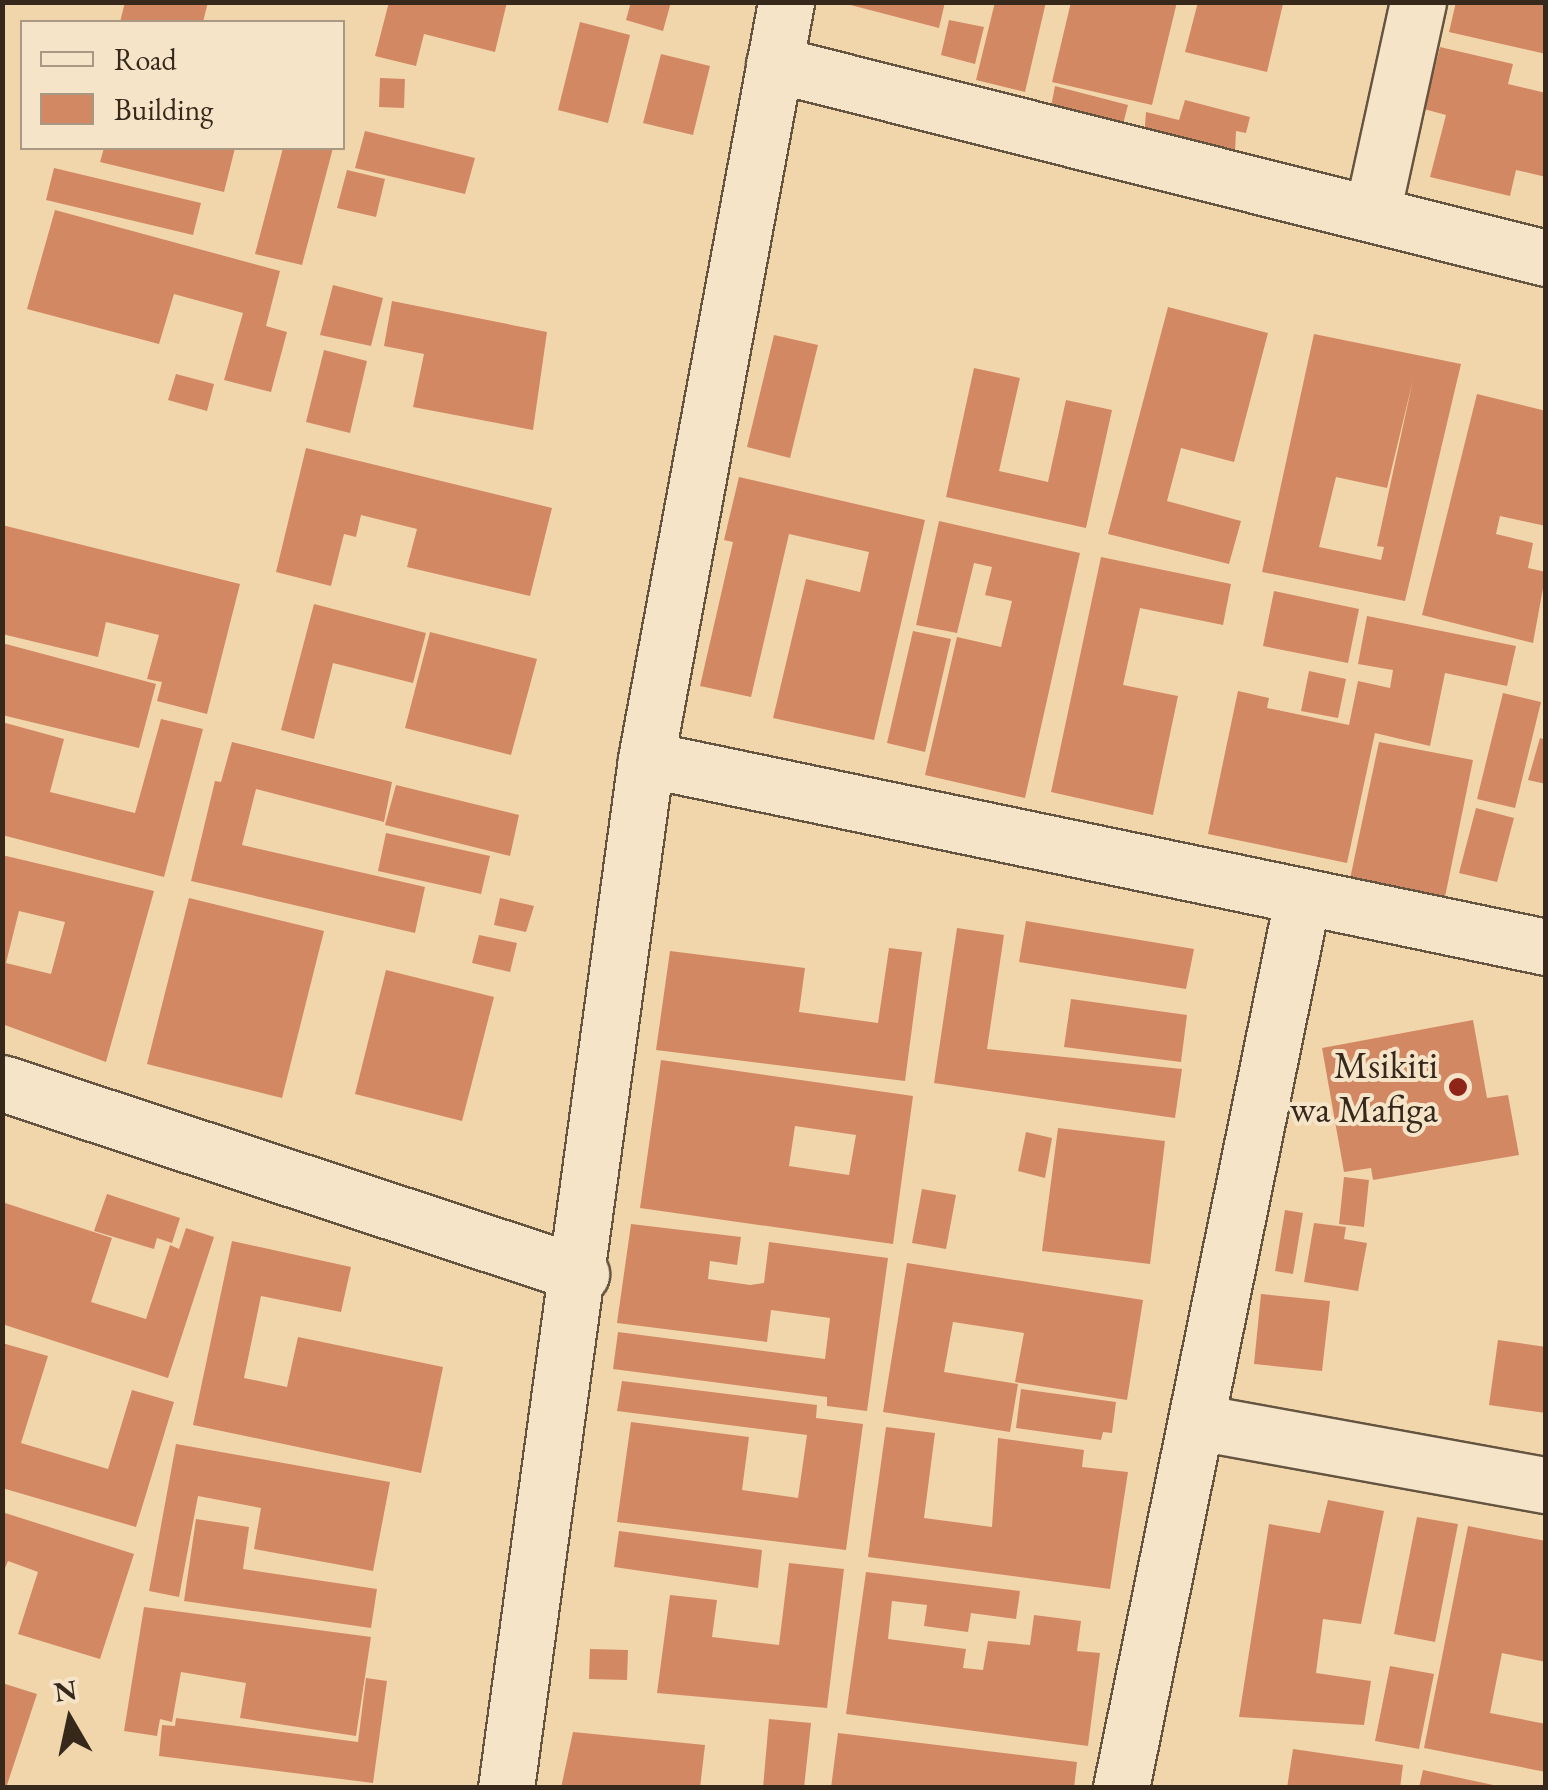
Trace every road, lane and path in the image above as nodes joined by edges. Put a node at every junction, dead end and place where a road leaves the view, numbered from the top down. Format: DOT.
graph roads {
  1 [pos="786,2"];
  2 [pos="1418,2"];
  3 [pos="774,64"];
  4 [pos="1372,213"];
  5 [pos="1546,258"];
  6 [pos="646,759"];
  7 [pos="1302,900"];
  8 [pos="1546,946"];
  9 [pos="2,1083"];
  10 [pos="580,1274"];
  11 [pos="1198,1422"];
  12 [pos="1546,1486"];
  13 [pos="506,1788"];
  14 [pos="1121,1788"];
  1 -- 3 [label="street"];
  2 -- 4 [label="street"];
  3 -- 4 [label="street"];
  3 -- 6 [label="street"];
  4 -- 5 [label="street"];
  6 -- 7 [label="street"];
  6 -- 10 [label="street"];
  7 -- 8 [label="street"];
  7 -- 11 [label="street"];
  9 -- 10 [label="street"];
  10 -- 13 [label="street"];
  11 -- 12 [label="street"];
  11 -- 14 [label="street"];
}
